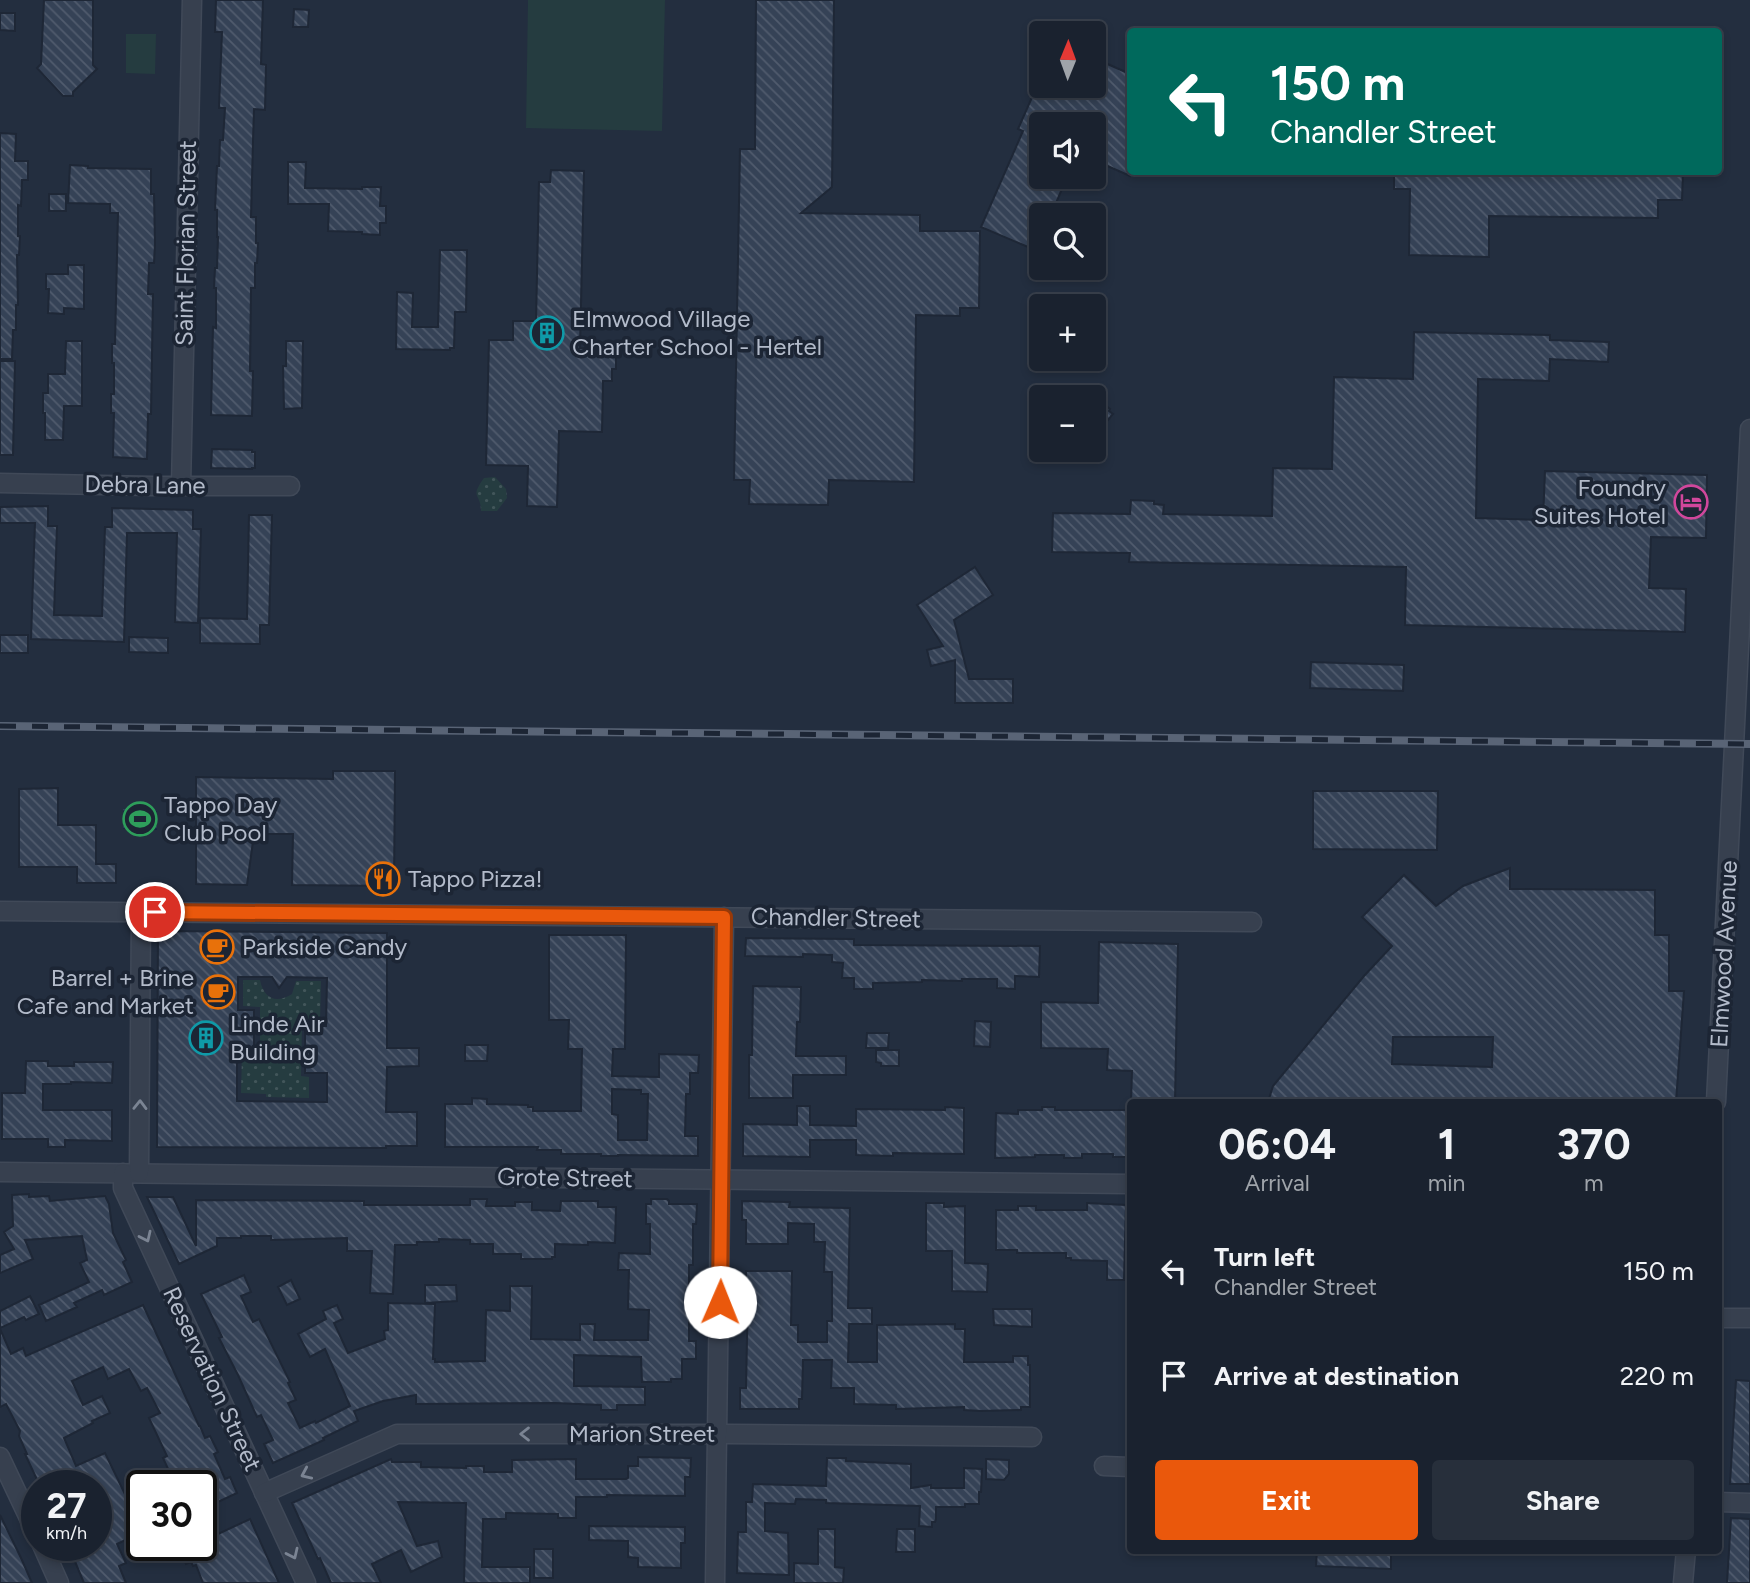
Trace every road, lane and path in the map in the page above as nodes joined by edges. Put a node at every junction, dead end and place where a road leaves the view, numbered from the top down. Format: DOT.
graph roads {
  1 [pos="192,0"];
  2 [pos="1750,429"];
  3 [pos="0,483"];
  4 [pos="181,486"];
  5 [pos="290,486"];
  6 [pos="0,911"];
  7 [pos="141,912"];
  8 [pos="724,917"];
  9 [pos="1251,922"];
  10 [pos="1716,1099"];
  11 [pos="0,1172"];
  12 [pos="131,1173"];
  13 [pos="721,1180"];
  14 [pos="1127,1184"];
  15 [pos="1722,1318"];
  16 [pos="1750,1318"];
  17 [pos="716,1434"];
  18 [pos="1032,1437"];
  19 [pos="0,1457"];
  20 [pos="1104,1466"];
  21 [pos="1127,1466"];
  22 [pos="264,1493"];
  23 [pos="21,1501"];
  24 [pos="1722,1502"];
  25 [pos="1750,1503"];
  26 [pos="1686,1554"];
  27 [pos="50,1561"];
  28 [pos="60,1583"];
  29 [pos="306,1583"];
  30 [pos="715,1583"];
  31 [pos="1683,1583"];
  1 -- 4 [label="street, Saint Florian Street"];
  2 -- 10 [label="street, Elmwood Avenue"];
  3 -- 4 [label="street, Debra Lane"];
  4 -- 5 [label="street, Debra Lane"];
  6 -- 7 [label="street, Chandler Street"];
  7 -- 8 [label="street, Chandler Street"];
  12 -- 7 [label="street, Reservation Street, one-way"];
  8 -- 9 [label="street, Chandler Street"];
  8 -- 13 [label="street"];
  11 -- 12 [label="street, Grote Street"];
  12 -- 13 [label="street, Grote Street"];
  12 -- 22 [label="street, Reservation Street, one-way"];
  13 -- 14 [label="street, Grote Street"];
  13 -- 17 [label="street"];
  15 -- 16 [label="street"];
  17 -- 18 [label="street, Marion Street"];
  17 -- 22 [label="street, Marion Street, one-way"];
  17 -- 30 [label="street"];
  19 -- 23 [label="street"];
  20 -- 21 [label="street"];
  22 -- 29 [label="street, Reservation Street, one-way"];
  24 -- 25 [label="street"];
  26 -- 31 [label="street"];
  27 -- 28 [label="street"];
}
